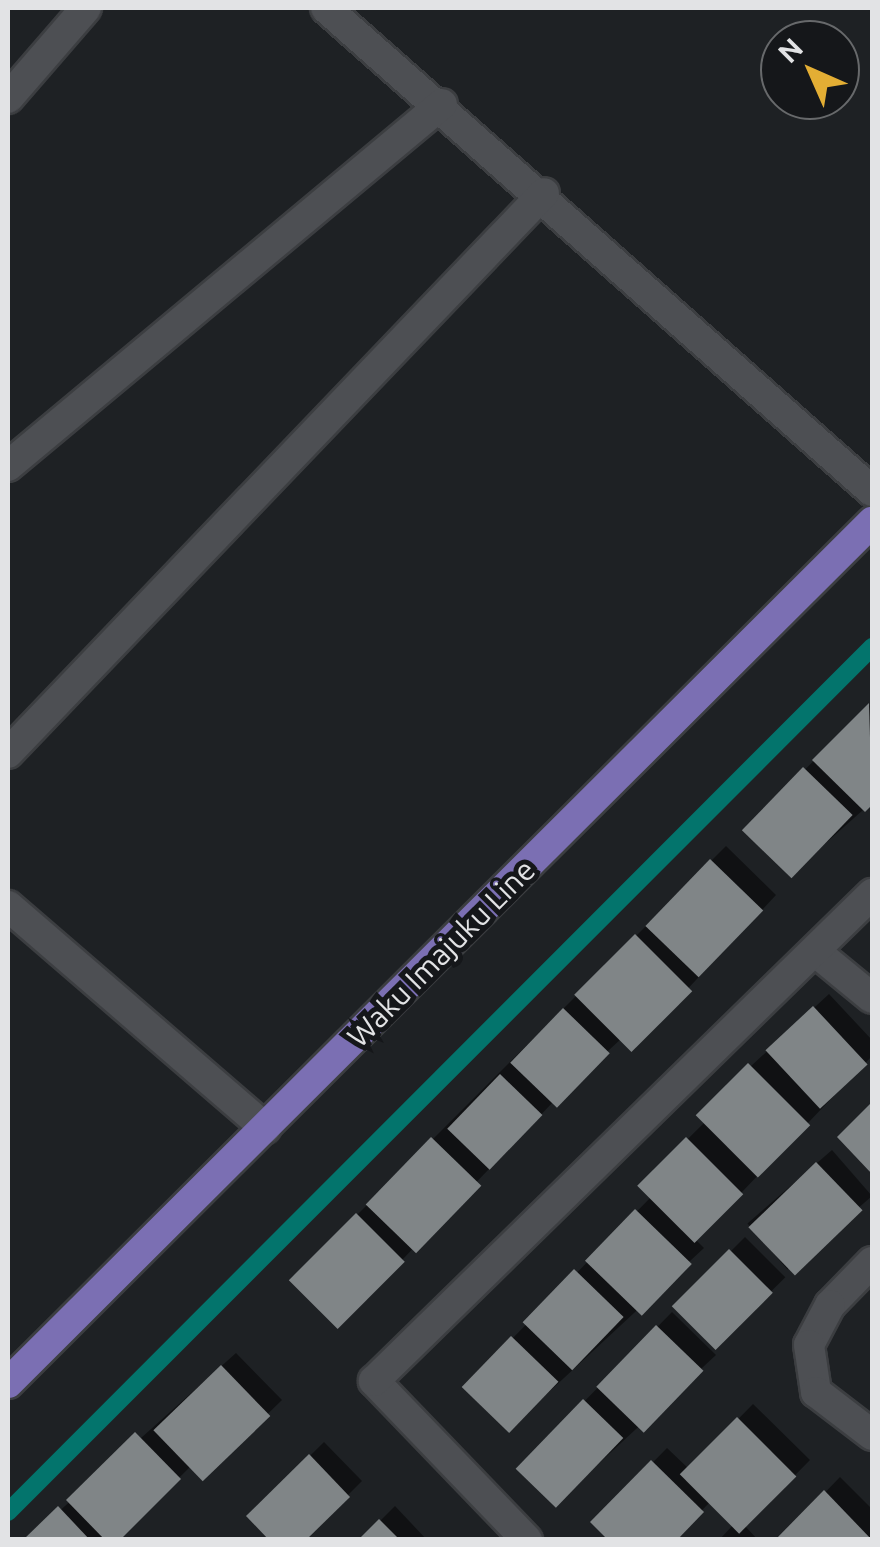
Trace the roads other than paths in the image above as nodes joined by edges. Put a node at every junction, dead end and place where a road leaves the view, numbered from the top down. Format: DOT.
graph roads {
  1 [pos="86,8"];
  2 [pos="326,8"];
  3 [pos="8,98"];
  4 [pos="442,104"];
  5 [pos="544,194"];
  6 [pos="8,466"];
  7 [pos="872,491"];
  8 [pos="872,522"];
  9 [pos="8,752"];
  10 [pos="872,894"];
  11 [pos="8,906"];
  12 [pos="816,952"];
  13 [pos="872,998"];
  14 [pos="266,1128"];
  15 [pos="872,1262"];
  16 [pos="8,1382"];
  17 [pos="872,1435"];
  18 [pos="527,1540"];
  1 -- 3 [label="street"];
  2 -- 4 [label="street"];
  4 -- 5 [label="street"];
  4 -- 6 [label="street"];
  5 -- 7 [label="street"];
  5 -- 9 [label="street"];
  8 -- 14 [label="main road, Waku Imajuku Line"];
  10 -- 12 [label="street"];
  11 -- 14 [label="street"];
  12 -- 13 [label="street"];
  12 -- 18 [label="street"];
  14 -- 16 [label="main road, Waku Imajuku Line"];
  15 -- 17 [label="street"];
}
